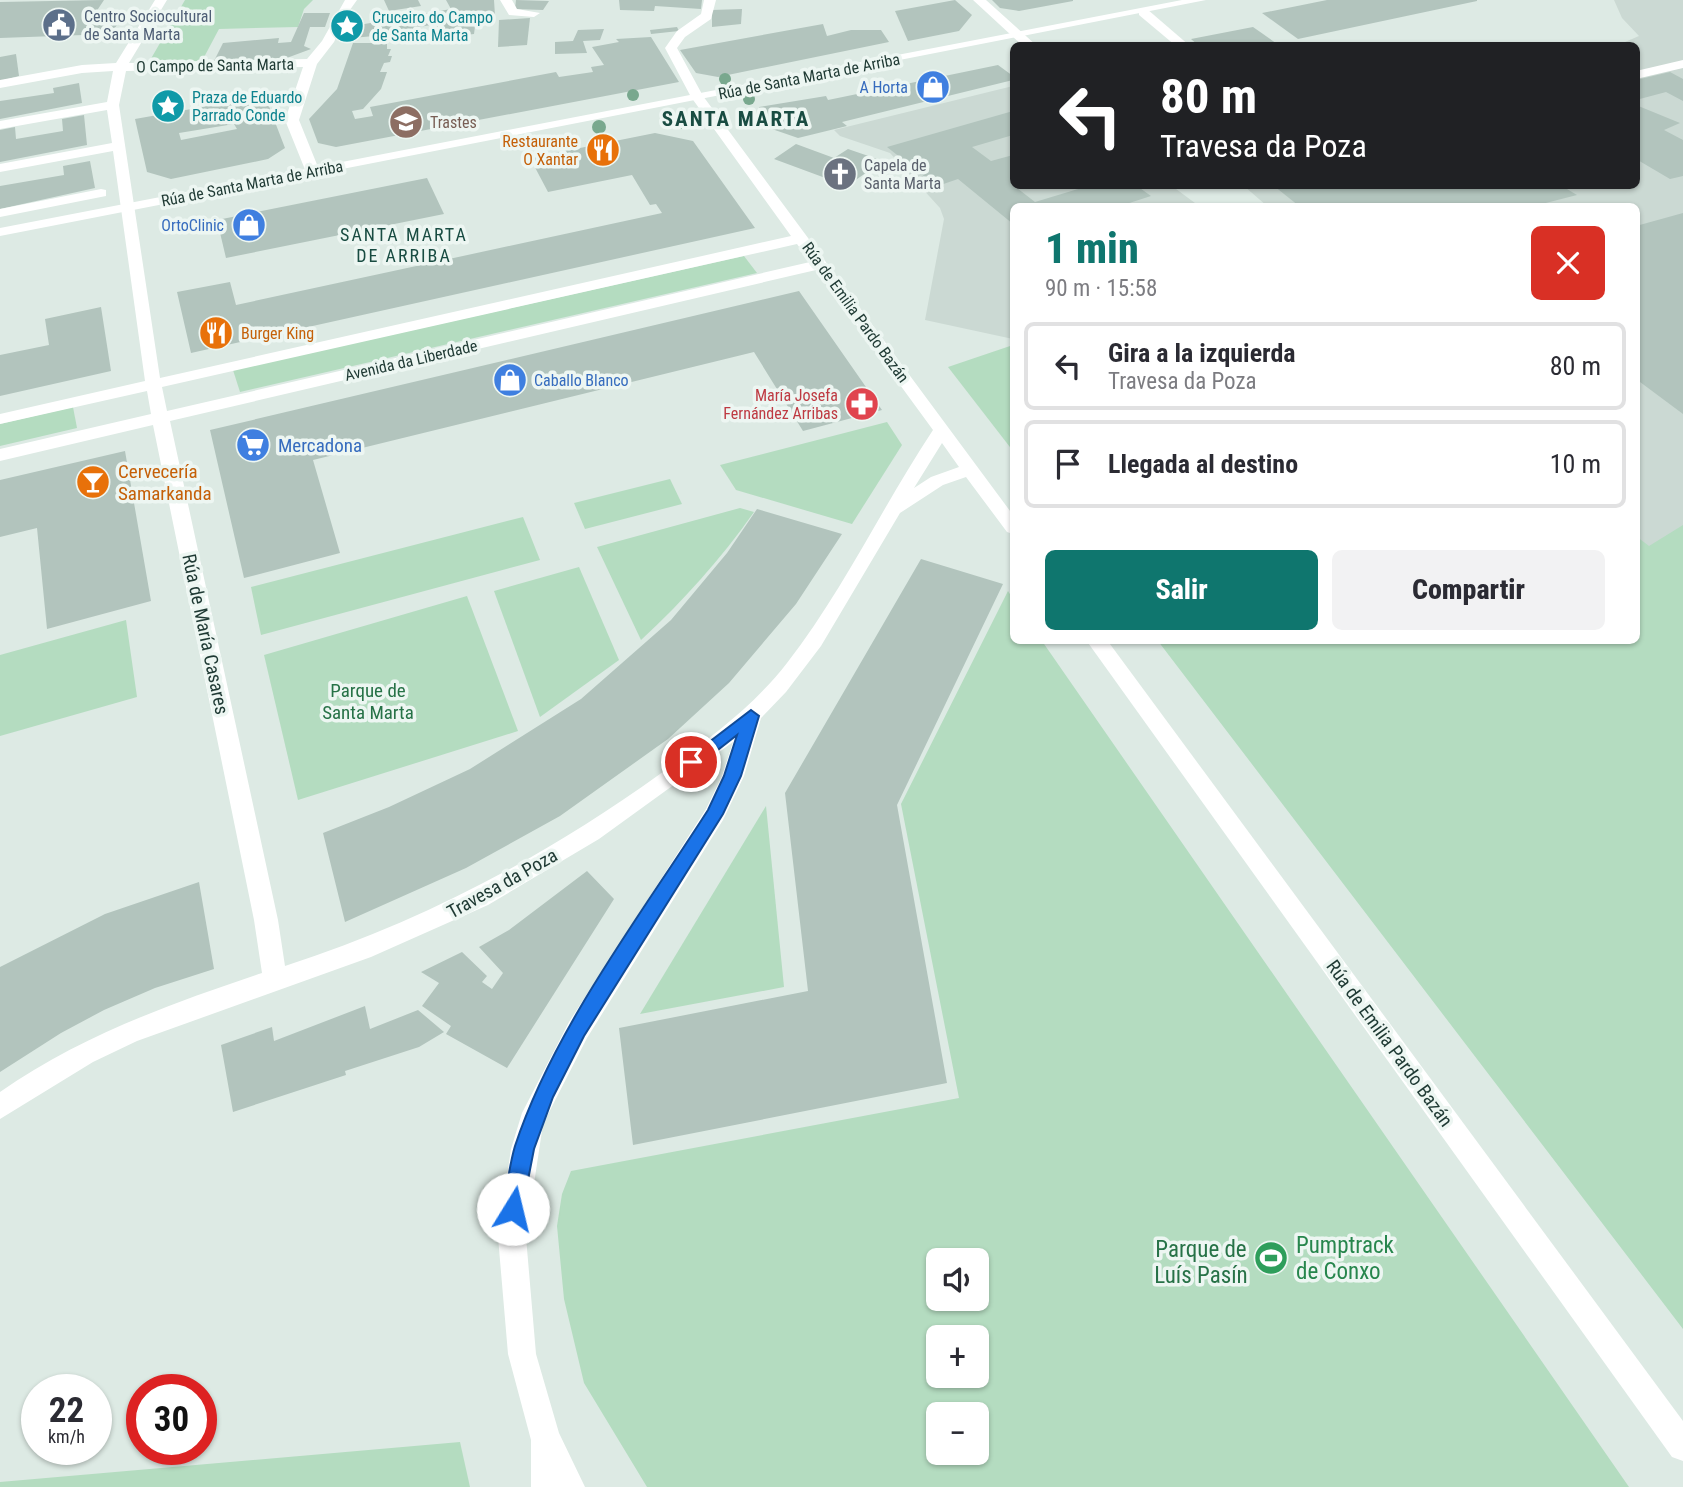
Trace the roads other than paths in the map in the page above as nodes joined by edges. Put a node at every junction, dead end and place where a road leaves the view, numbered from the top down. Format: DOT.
graph roads {
  1 [pos="161,0"];
  2 [pos="351,0"];
  3 [pos="506,0"];
  4 [pos="710,0"];
  5 [pos="979,0"];
  6 [pos="1200,0"];
  7 [pos="1143,12"];
  8 [pos="534,13"];
  9 [pos="1019,35"];
  10 [pos="1027,42"];
  11 [pos="1179,42"];
  12 [pos="311,63"];
  13 [pos="1683,64"];
  14 [pos="120,67"];
  15 [pos="1640,74"];
  16 [pos="0,84"];
  17 [pos="698,97"];
  18 [pos="113,105"];
  19 [pos="0,125"];
  20 [pos="120,146"];
  21 [pos="0,168"];
  22 [pos="313,172"];
  23 [pos="101,193"];
  24 [pos="129,207"];
  25 [pos="0,213"];
  26 [pos="0,232"];
  27 [pos="802,238"];
  28 [pos="822,264"];
  29 [pos="153,384"];
  30 [pos="0,419"];
  31 [pos="160,419"];
  32 [pos="942,429"];
  33 [pos="0,455"];
  34 [pos="970,469"];
  35 [pos="895,509"];
  36 [pos="1010,524"];
  37 [pos="1099,644"];
  38 [pos="751,716"];
  39 [pos="275,980"];
  40 [pos="0,1107"];
  41 [pos="545,1437"];
  42 [pos="1683,1446"];
  43 [pos="546,1487"];
  44 [pos="570,1487"];
  1 -- 14 [label="street"];
  2 -- 12 [label="street, O Campo de Santa Marta"];
  3 -- 8 [label="street"];
  4 -- 17 [label="street, Rúa de Emilia Pardo Bazán"];
  5 -- 9 [label="street"];
  6 -- 7 [label="street, Rúa de Santa Marta de Arriba"];
  7 -- 9 [label="street, Rúa de Santa Marta de Arriba"];
  7 -- 11 [label="street"];
  9 -- 10 [label="street"];
  9 -- 17 [label="street, Rúa de Santa Marta de Arriba"];
  12 -- 14 [label="street, O Campo de Santa Marta"];
  12 -- 22 [label="street, O Campo de Santa Marta"];
  13 -- 15 [label="street"];
  14 -- 16 [label="street, O Campo de Santa Marta"];
  14 -- 18 [label="street"];
  17 -- 22 [label="street, Rúa de Santa Marta de Arriba"];
  17 -- 27 [label="street, Rúa de Emilia Pardo Bazán"];
  18 -- 19 [label="street"];
  18 -- 20 [label="street, Rúa de María Casares"];
  20 -- 21 [label="street"];
  20 -- 24 [label="street, Rúa de María Casares"];
  22 -- 24 [label="street, Rúa de Santa Marta de Arriba"];
  23 -- 25 [label="street"];
  24 -- 26 [label="street, Rúa de Santa Marta de Arriba"];
  24 -- 29 [label="street, Rúa de María Casares"];
  27 -- 28 [label="street, Rúa de Emilia Pardo Bazán"];
  27 -- 29 [label="street, Avenida da Liberdade"];
  28 -- 31 [label="street, Avenida da Liberdade"];
  28 -- 32 [label="street, Rúa de Emilia Pardo Bazán"];
  29 -- 30 [label="street, Avenida da Liberdade"];
  29 -- 31 [label="street, Rúa de María Casares"];
  31 -- 33 [label="street, Avenida da Liberdade"];
  31 -- 39 [label="street, Rúa de María Casares"];
  32 -- 34 [label="street, Rúa de Emilia Pardo Bazán"];
  32 -- 35 [label="street, Travesa da Poza"];
  34 -- 35 [label="street, Travesa da Poza"];
  34 -- 36 [label="street, Rúa de Emilia Pardo Bazán"];
  35 -- 38 [label="street, Travesa da Poza"];
  37 -- 42 [label="street, Rúa de Emilia Pardo Bazán"];
  38 -- 39 [label="street, Travesa da Poza"];
  38 -- 41 [label="street"];
  39 -- 40 [label="street, Travesa da Poza"];
  41 -- 43 [label="street"];
  41 -- 44 [label="street"];
}
